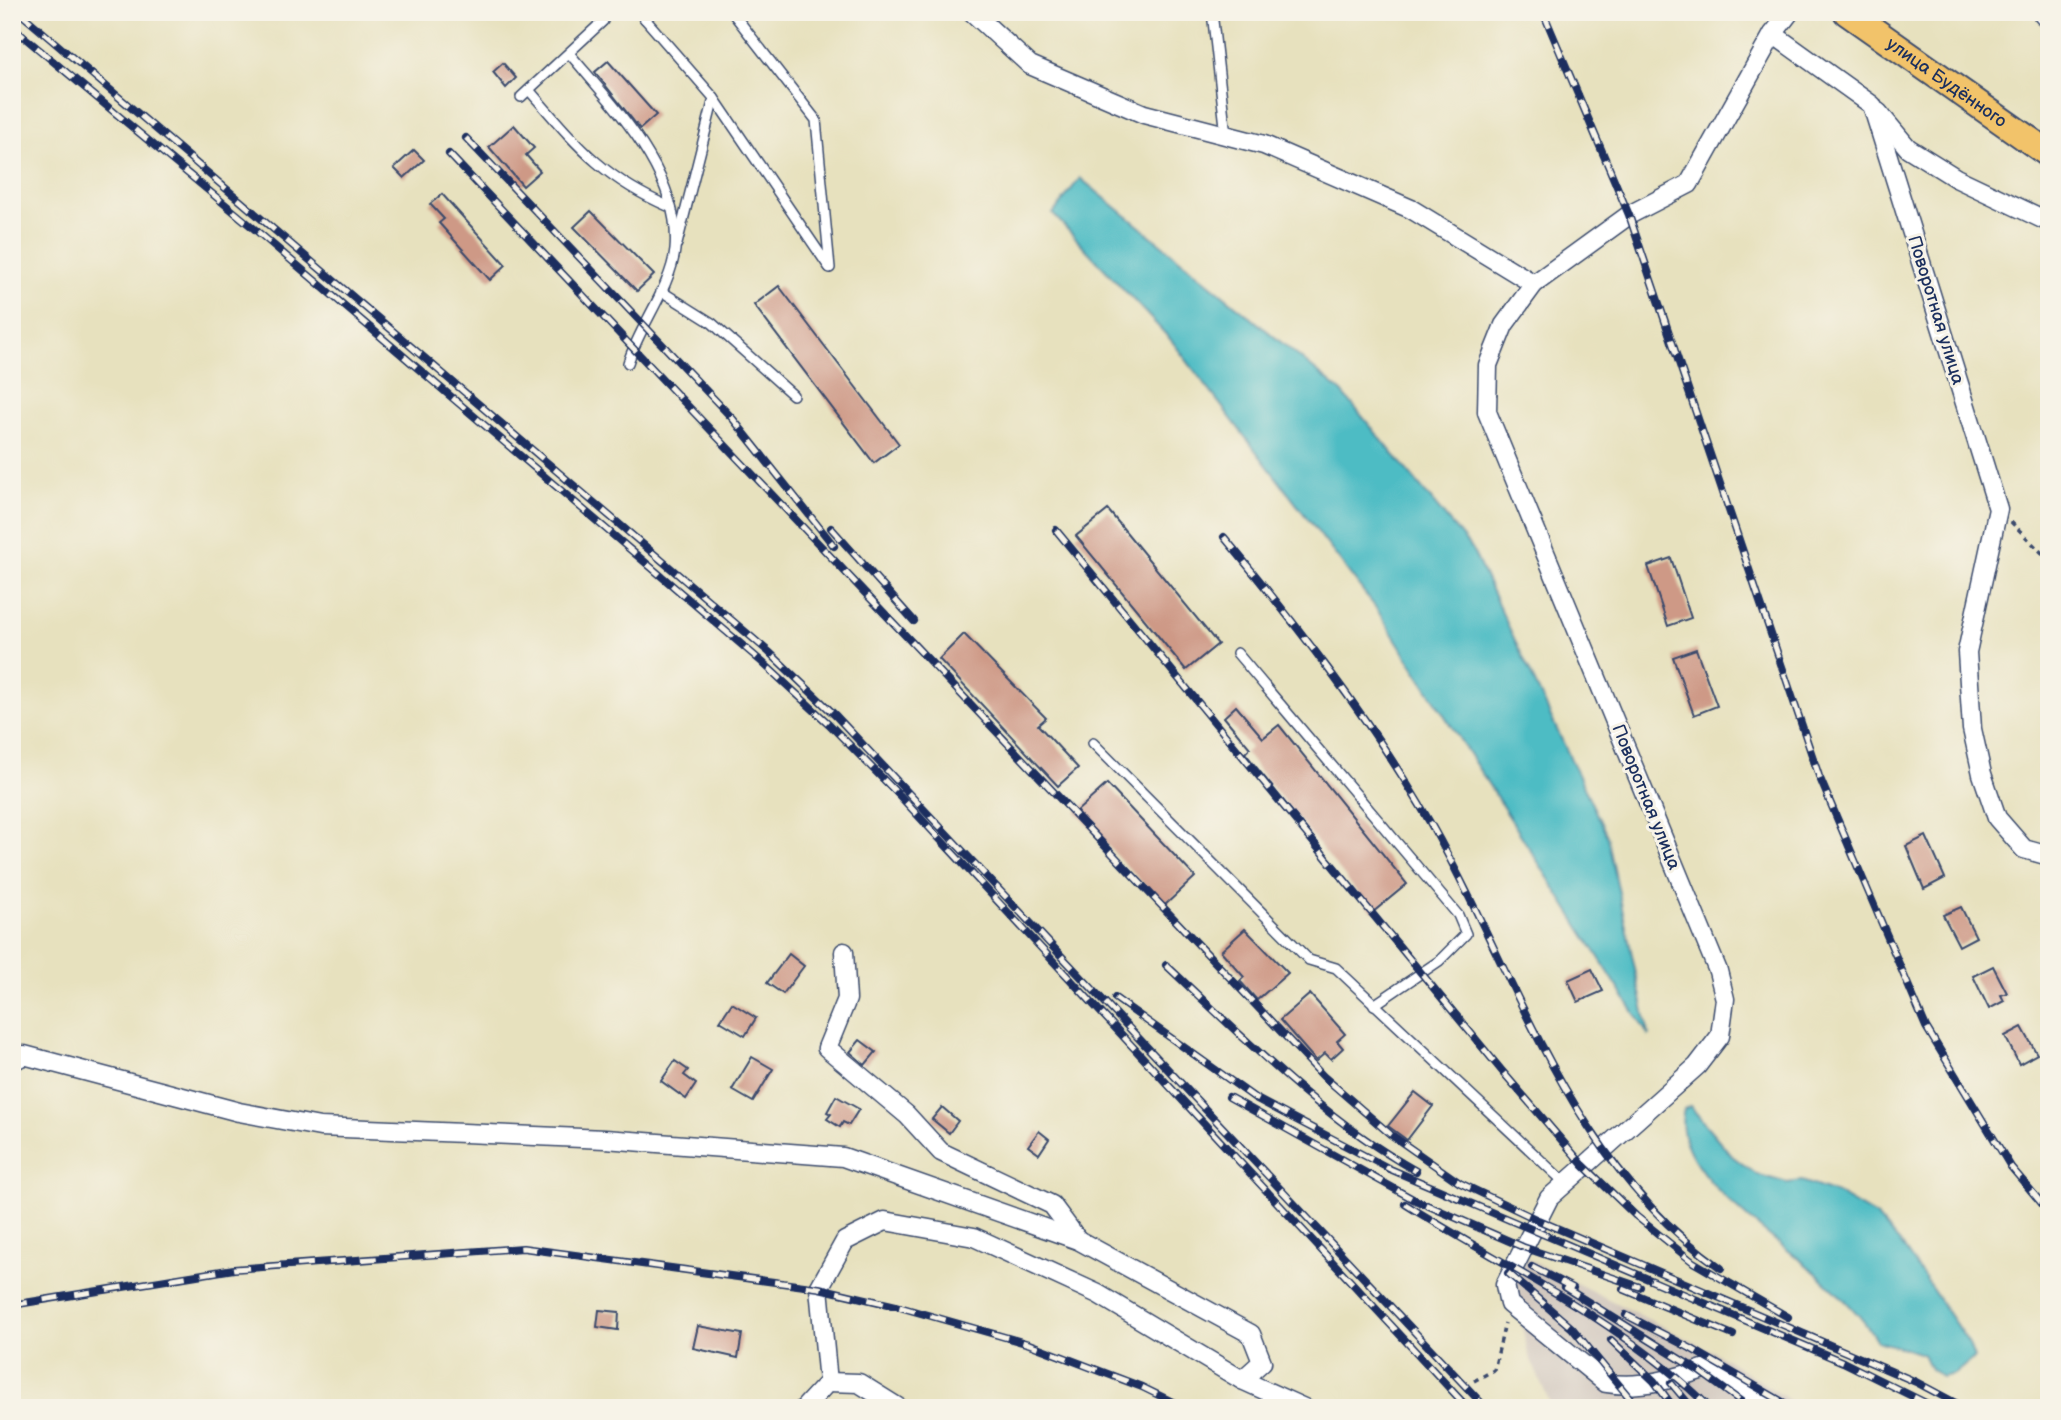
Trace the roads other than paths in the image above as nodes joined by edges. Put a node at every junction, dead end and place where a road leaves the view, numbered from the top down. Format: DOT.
graph roads {
  1 [pos="612,12"];
  2 [pos="653,12"];
  3 [pos="732,12"];
  4 [pos="972,12"];
  5 [pos="1212,12"];
  6 [pos="1790,12"];
  7 [pos="1847,12"];
  8 [pos="2035,12"];
  9 [pos="642,16"];
  10 [pos="603,17"];
  11 [pos="2049,29"];
  12 [pos="1773,34"];
  13 [pos="569,53"];
  14 [pos="529,90"];
  15 [pos="521,97"];
  16 [pos="714,98"];
  17 [pos="1872,105"];
  18 [pos="1226,135"];
  19 [pos="2049,154"];
  20 [pos="670,206"];
  21 [pos="2049,222"];
  22 [pos="675,250"];
  23 [pos="1534,284"];
  24 [pos="661,291"];
  25 [pos="628,363"];
  26 [pos="793,395"];
  27 [pos="1237,653"];
  28 [pos="1093,743"];
  29 [pos="2049,856"];
  30 [pos="844,952"];
  31 [pos="1374,1005"];
  32 [pos="12,1062"];
  33 [pos="1565,1183"];
  34 [pos="1078,1240"];
  35 [pos="1242,1380"];
  36 [pos="828,1382"];
  37 [pos="804,1408"];
  38 [pos="899,1408"];
  39 [pos="1304,1408"];
  40 [pos="1773,1408"];
  1 -- 10 [label="lane"];
  2 -- 9 [label="lane"];
  3 -- 16 [label="lane"];
  4 -- 18 [label="street"];
  5 -- 18 [label="lane"];
  6 -- 12 [label="street, Поворотная улица"];
  7 -- 19 [label="main road, улица Будённого"];
  8 -- 11 [label="lane"];
  9 -- 16 [label="lane"];
  10 -- 13 [label="lane"];
  12 -- 17 [label="street"];
  12 -- 23 [label="street, Поворотная улица"];
  13 -- 14 [label="lane"];
  13 -- 20 [label="lane"];
  14 -- 15 [label="lane"];
  14 -- 20 [label="lane"];
  16 -- 22 [label="lane"];
  17 -- 21 [label="street"];
  17 -- 29 [label="street, Поворотная улица"];
  18 -- 23 [label="street"];
  20 -- 22 [label="lane"];
  22 -- 24 [label="lane"];
  23 -- 33 [label="street, Поворотная улица"];
  24 -- 25 [label="lane"];
  24 -- 26 [label="lane"];
  27 -- 31 [label="lane"];
  28 -- 31 [label="lane"];
  30 -- 34 [label="street"];
  31 -- 33 [label="lane"];
  32 -- 34 [label="street"];
  33 -- 40 [label="street, Поворотная улица"];
  34 -- 35 [label="street"];
  35 -- 36 [label="street"];
  35 -- 39 [label="street"];
  36 -- 37 [label="street"];
  36 -- 38 [label="street"];
}
